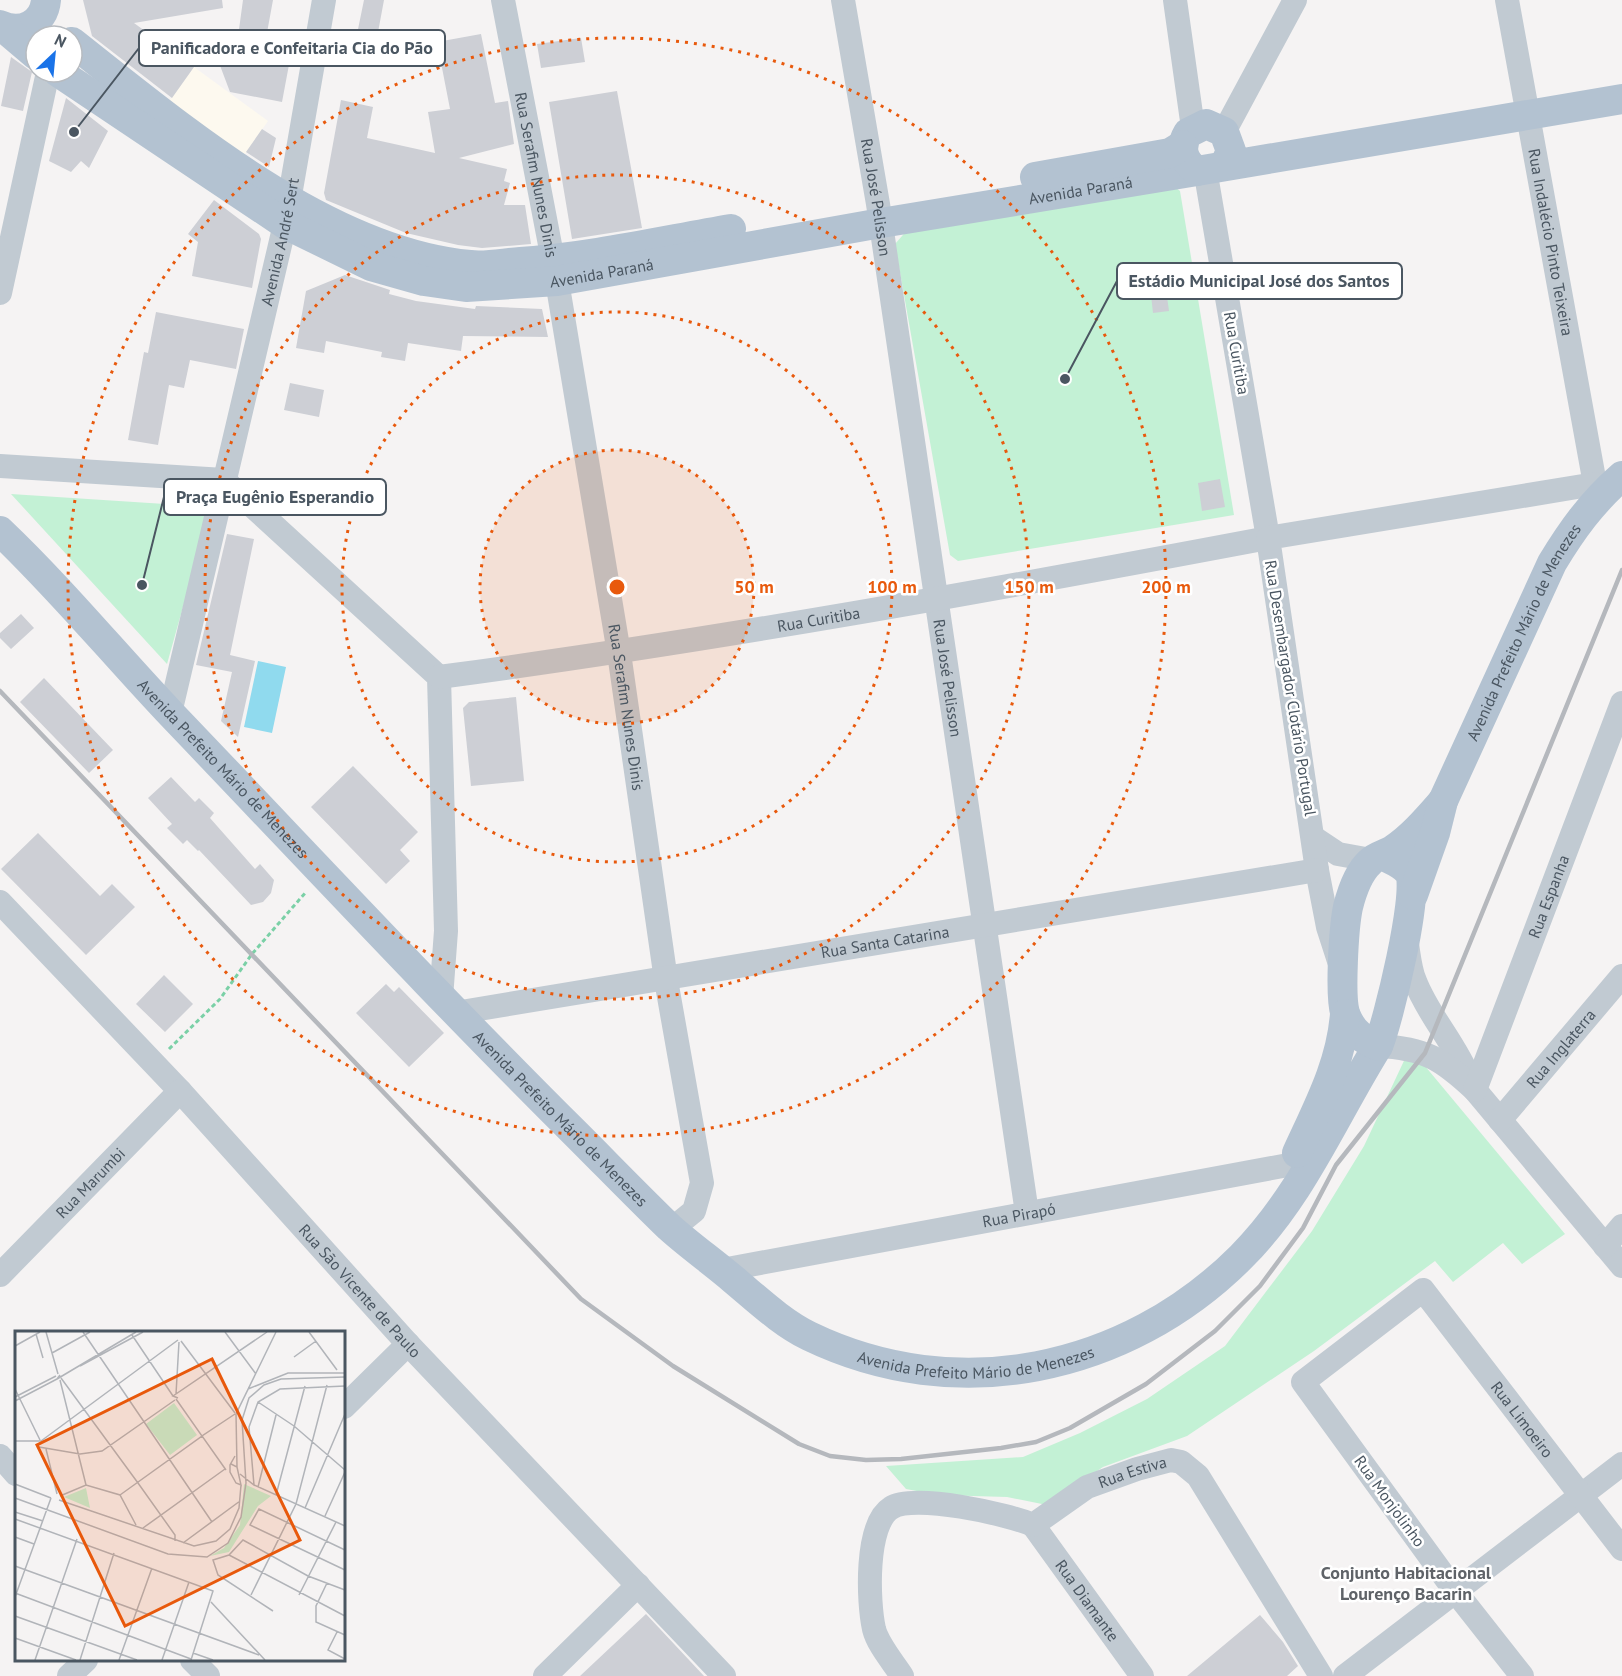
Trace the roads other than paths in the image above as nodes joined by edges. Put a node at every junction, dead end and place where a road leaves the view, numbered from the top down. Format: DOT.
graph roads {
  1 [pos="324,0"];
  2 [pos="503,0"];
  3 [pos="843,0"];
  4 [pos="1175,0"];
  5 [pos="1295,0"];
  6 [pos="1507,0"];
  7 [pos="46,4"];
  8 [pos="58,24"];
  9 [pos="1,26"];
  10 [pos="24,45"];
  11 [pos="84,54"];
  12 [pos="1622,80"];
  13 [pos="45,84"];
  14 [pos="79,84"];
  15 [pos="1622,99"];
  16 [pos="1528,106"];
  17 [pos="175,138"];
  18 [pos="1208,150"];
  19 [pos="287,212"];
  20 [pos="879,214"];
  21 [pos="555,271"];
  22 [pos="0,293"];
  23 [pos="0,466"];
  24 [pos="224,480"];
  25 [pos="1605,486"];
  26 [pos="4,531"];
  27 [pos="1268,537"];
  28 [pos="936,601"];
  29 [pos="619,653"];
  30 [pos="439,677"];
  31 [pos="1622,703"];
  32 [pos="170,713"];
  33 [pos="1443,801"];
  34 [pos="1314,838"];
  35 [pos="1377,858"];
  36 [pos="1317,870"];
  37 [pos="1413,895"];
  38 [pos="0,902"];
  39 [pos="984,926"];
  40 [pos="1404,931"];
  41 [pos="1343,973"];
  42 [pos="1622,976"];
  43 [pos="666,980"];
  44 [pos="448,1006"];
  45 [pos="1345,1014"];
  46 [pos="1378,1046"];
  47 [pos="1474,1090"];
  48 [pos="180,1091"];
  49 [pos="1500,1120"];
  50 [pos="1304,1162"];
  51 [pos="1027,1213"];
  52 [pos="1622,1226"];
  53 [pos="672,1229"];
  54 [pos="1605,1246"];
  55 [pos="1622,1266"];
  56 [pos="722,1270"];
  57 [pos="0,1275"];
  58 [pos="1423,1290"];
  59 [pos="408,1344"];
  60 [pos="345,1406"];
  61 [pos="0,1456"];
  62 [pos="1622,1464"];
  63 [pos="15,1473"];
  64 [pos="1581,1497"];
  65 [pos="1033,1525"];
  66 [pos="1622,1549"];
  67 [pos="638,1585"];
  68 [pos="1455,1591"];
  69 [pos="84,1661"];
  70 [pos="194,1661"];
  71 [pos="69,1676"];
  72 [pos="208,1676"];
  73 [pos="545,1676"];
  74 [pos="724,1676"];
  75 [pos="902,1676"];
  76 [pos="1142,1676"];
  77 [pos="1321,1676"];
  78 [pos="1345,1676"];
  79 [pos="1522,1676"];
  1 -- 19 [label="street, Avenida André Sert"];
  2 -- 21 [label="street, Rua Serafim Nunes Dinis"];
  3 -- 20 [label="street, Rua José Pelisson"];
  4 -- 18 [label="street"];
  5 -- 18 [label="street"];
  6 -- 16 [label="street, Rua Indalécio Pinto Teixeira"];
  7 -- 8 [label="main road, Avenida Paraná"];
  7 -- 9 [label="main road"];
  9 -- 10 [label="main road"];
  11 -- 17 [label="main road, Avenida Paraná"];
  12 -- 16 [label="main road, Avenida Paraná"];
  13 -- 22 [label="street"];
  14 -- 17 [label="main road, Avenida Paraná"];
  15 -- 16 [label="main road, Avenida Paraná"];
  16 -- 18 [label="main road, Avenida Paraná"];
  16 -- 25 [label="street, Rua Indalécio Pinto Teixeira"];
  17 -- 19 [label="main road, Avenida Paraná"];
  18 -- 20 [label="main road, Avenida Paraná"];
  18 -- 27 [label="street, Rua Curitiba"];
  19 -- 21 [label="main road, Avenida Paraná"];
  19 -- 24 [label="street, Avenida André Sert"];
  20 -- 21 [label="main road, Avenida Paraná"];
  20 -- 28 [label="street, Rua José Pelisson"];
  21 -- 29 [label="street, Rua Serafim Nunes Dinis"];
  23 -- 24 [label="street"];
  24 -- 30 [label="street"];
  24 -- 32 [label="street, Avenida André Sert"];
  25 -- 27 [label="street, Rua Curitiba"];
  25 -- 33 [label="main road, Avenida Prefeito Mário de Menezes"];
  26 -- 32 [label="main road, Avenida Prefeito Mário de Menezes"];
  27 -- 28 [label="street, Rua Curitiba"];
  27 -- 34 [label="street, Rua Desembargador Clotário Portugal"];
  28 -- 29 [label="street, Rua Curitiba"];
  28 -- 39 [label="street, Rua José Pelisson"];
  29 -- 30 [label="street, Rua Curitiba"];
  29 -- 43 [label="street, Rua Serafim Nunes Dinis"];
  30 -- 44 [label="street"];
  31 -- 47 [label="street, Rua Espanha"];
  32 -- 44 [label="main road, Avenida Prefeito Mário de Menezes"];
  33 -- 35 [label="main road, Avenida Prefeito Mário de Menezes"];
  33 -- 37 [label="main road, Avenida Prefeito Mário de Menezes"];
  34 -- 35 [label="street, Rua Desembargador Clotário Portugal"];
  34 -- 36 [label="street, Rua Desembargador Clotário Portugal"];
  35 -- 37 [label="main road"];
  35 -- 41 [label="main road, Avenida Prefeito Mário de Menezes"];
  36 -- 39 [label="street, Rua Santa Catarina"];
  36 -- 41 [label="street, Rua Desembargador Clotário Portugal"];
  37 -- 40 [label="main road, Avenida Prefeito Mário de Menezes"];
  38 -- 48 [label="street, Rua São Vicente de Paulo"];
  39 -- 43 [label="street, Rua Santa Catarina"];
  39 -- 51 [label="street, Rua José Pelisson"];
  40 -- 46 [label="main road, Avenida Prefeito Mário de Menezes"];
  40 -- 47 [label="street"];
  41 -- 45 [label="main road, Avenida Prefeito Mário de Menezes"];
  42 -- 49 [label="street, Rua Inglaterra"];
  43 -- 44 [label="street, Rua Santa Catarina"];
  43 -- 53 [label="street, Rua Serafim Nunes Dinis"];
  44 -- 53 [label="main road, Avenida Prefeito Mário de Menezes"];
  45 -- 46 [label="main road"];
  45 -- 50 [label="main road, Avenida Prefeito Mário de Menezes"];
  46 -- 47 [label="street"];
  46 -- 50 [label="main road, Avenida Prefeito Mário de Menezes"];
  47 -- 49 [label="street"];
  48 -- 57 [label="street, Rua Marumbi"];
  48 -- 59 [label="street, Rua São Vicente de Paulo"];
  49 -- 54 [label="street"];
  50 -- 51 [label="street, Rua Pirapó"];
  50 -- 56 [label="main road, Avenida Prefeito Mário de Menezes"];
  51 -- 56 [label="street, Rua Pirapó"];
  52 -- 54 [label="street"];
  53 -- 56 [label="main road, Avenida Prefeito Mário de Menezes"];
  54 -- 55 [label="street"];
  58 -- 64 [label="street, Rua Limoeiro"];
  58 -- 68 [label="street, Rua Monjolinho"];
  59 -- 60 [label="street"];
  59 -- 67 [label="street, Rua São Vicente de Paulo"];
  61 -- 63 [label="street"];
  62 -- 64 [label="street"];
  64 -- 66 [label="street, Rua Limoeiro"];
  64 -- 68 [label="street"];
  65 -- 75 [label="street"];
  65 -- 76 [label="street, Rua Diamante"];
  65 -- 77 [label="street, Rua Estiva"];
  67 -- 73 [label="street"];
  67 -- 74 [label="street, Rua São Vicente de Paulo"];
  68 -- 78 [label="street"];
  68 -- 79 [label="street, Rua Monjolinho"];
  69 -- 71 [label="street"];
  70 -- 72 [label="street"];
}
